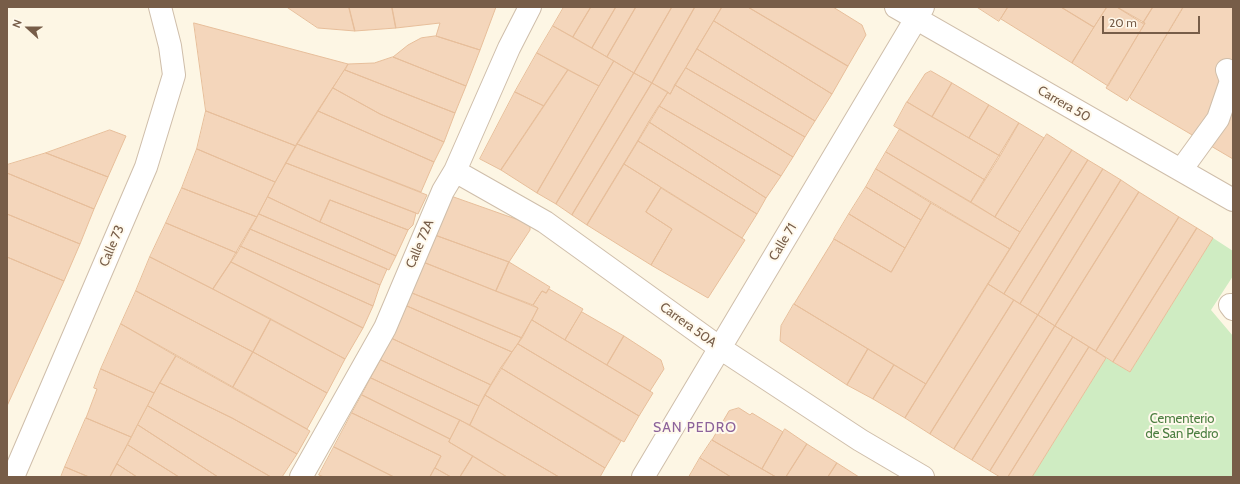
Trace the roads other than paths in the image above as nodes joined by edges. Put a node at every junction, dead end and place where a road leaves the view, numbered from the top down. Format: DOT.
graph roads {
  1 [pos="160,7"];
  2 [pos="530,7"];
  3 [pos="896,7"];
  4 [pos="919,13"];
  5 [pos="1227,70"];
  6 [pos="1181,170"];
  7 [pos="455,171"];
  8 [pos="1233,200"];
  9 [pos="720,348"];
  10 [pos="12,473"];
  11 [pos="301,477"];
  12 [pos="643,477"];
  13 [pos="923,477"];
  1 -- 10 [label="street, Calle 73"];
  2 -- 7 [label="street, Calle 72A"];
  3 -- 4 [label="street, Carrera 50"];
  4 -- 6 [label="street, Carrera 50"];
  4 -- 9 [label="street, Calle 71"];
  5 -- 6 [label="street"];
  6 -- 8 [label="street, Carrera 50"];
  7 -- 9 [label="street, Carrera 50A"];
  7 -- 11 [label="street, Calle 72A"];
  9 -- 12 [label="street, Calle 71"];
  9 -- 13 [label="street, Carrera 50A"];
}
